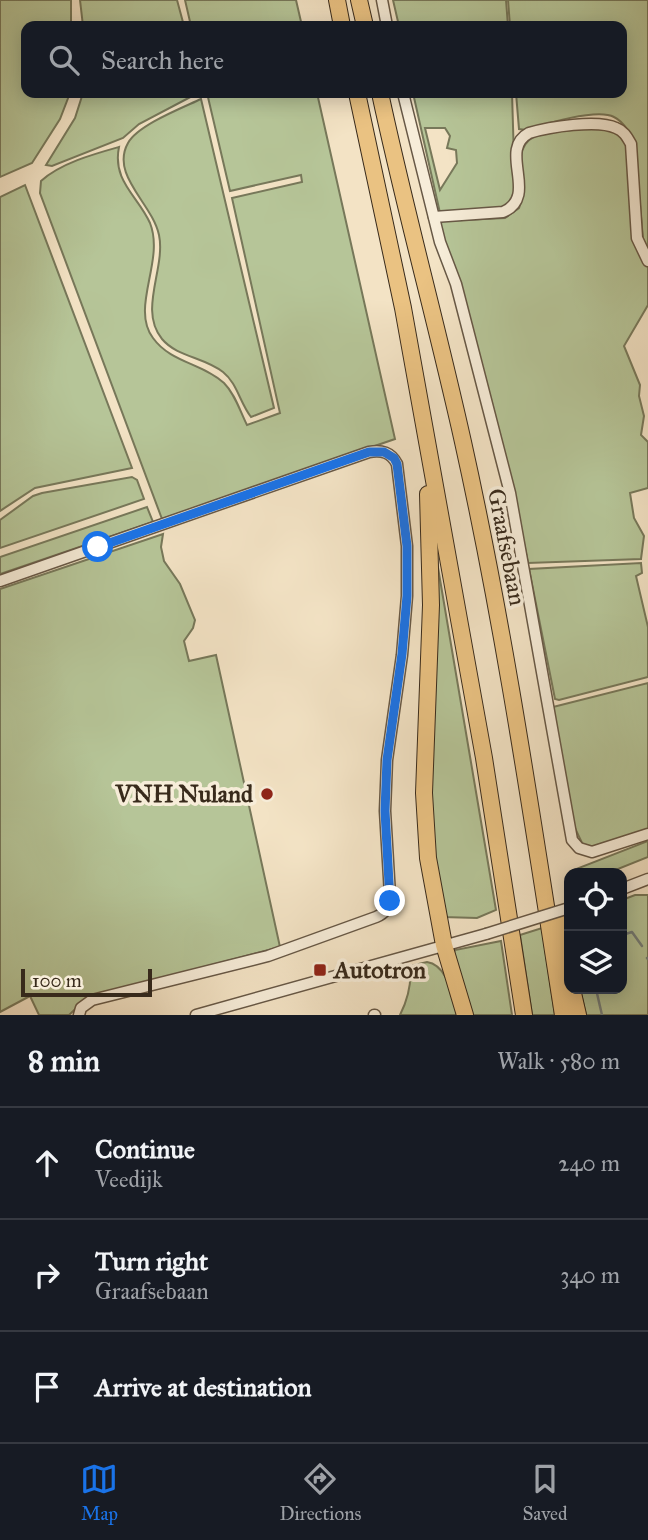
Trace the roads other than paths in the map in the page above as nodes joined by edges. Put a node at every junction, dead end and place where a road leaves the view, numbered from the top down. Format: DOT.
graph roads {
  1 [pos="337,0"];
  2 [pos="359,0"];
  3 [pos="382,0"];
  4 [pos="341,21"];
  5 [pos="364,21"];
  6 [pos="386,21"];
  7 [pos="358,98"];
  8 [pos="381,98"];
  9 [pos="404,98"];
  10 [pos="433,217"];
  11 [pos="648,261"];
  12 [pos="428,449"];
  13 [pos="0,581"];
  14 [pos="530,804"];
  15 [pos="648,834"];
  16 [pos="648,879"];
  17 [pos="627,887"];
  18 [pos="564,910"];
  19 [pos="444,945"];
  20 [pos="564,947"];
  21 [pos="573,994"];
  22 [pos="79,1015"];
  23 [pos="196,1015"];
  24 [pos="465,1015"];
  25 [pos="524,1015"];
  26 [pos="563,1015"];
  27 [pos="578,1015"];
  1 -- 4 [label="highway"];
  2 -- 5 [label="highway"];
  3 -- 6 [label="street"];
  7 -- 12 [label="highway"];
  8 -- 14 [label="highway, Graafsebaan"];
  9 -- 10 [label="street, Graafsebaan"];
  10 -- 11 [label="street"];
  10 -- 15 [label="street, Graafsebaan"];
  12 -- 19 [label="highway"];
  12 -- 25 [label="highway"];
  13 -- 22 [label="street"];
  14 -- 20 [label="highway"];
  14 -- 26 [label="highway, Graafsebaan"];
  16 -- 17 [label="street"];
  18 -- 19 [label="street, bridge"];
  19 -- 23 [label="street"];
  19 -- 24 [label="highway"];
  21 -- 27 [label="highway"];
}
